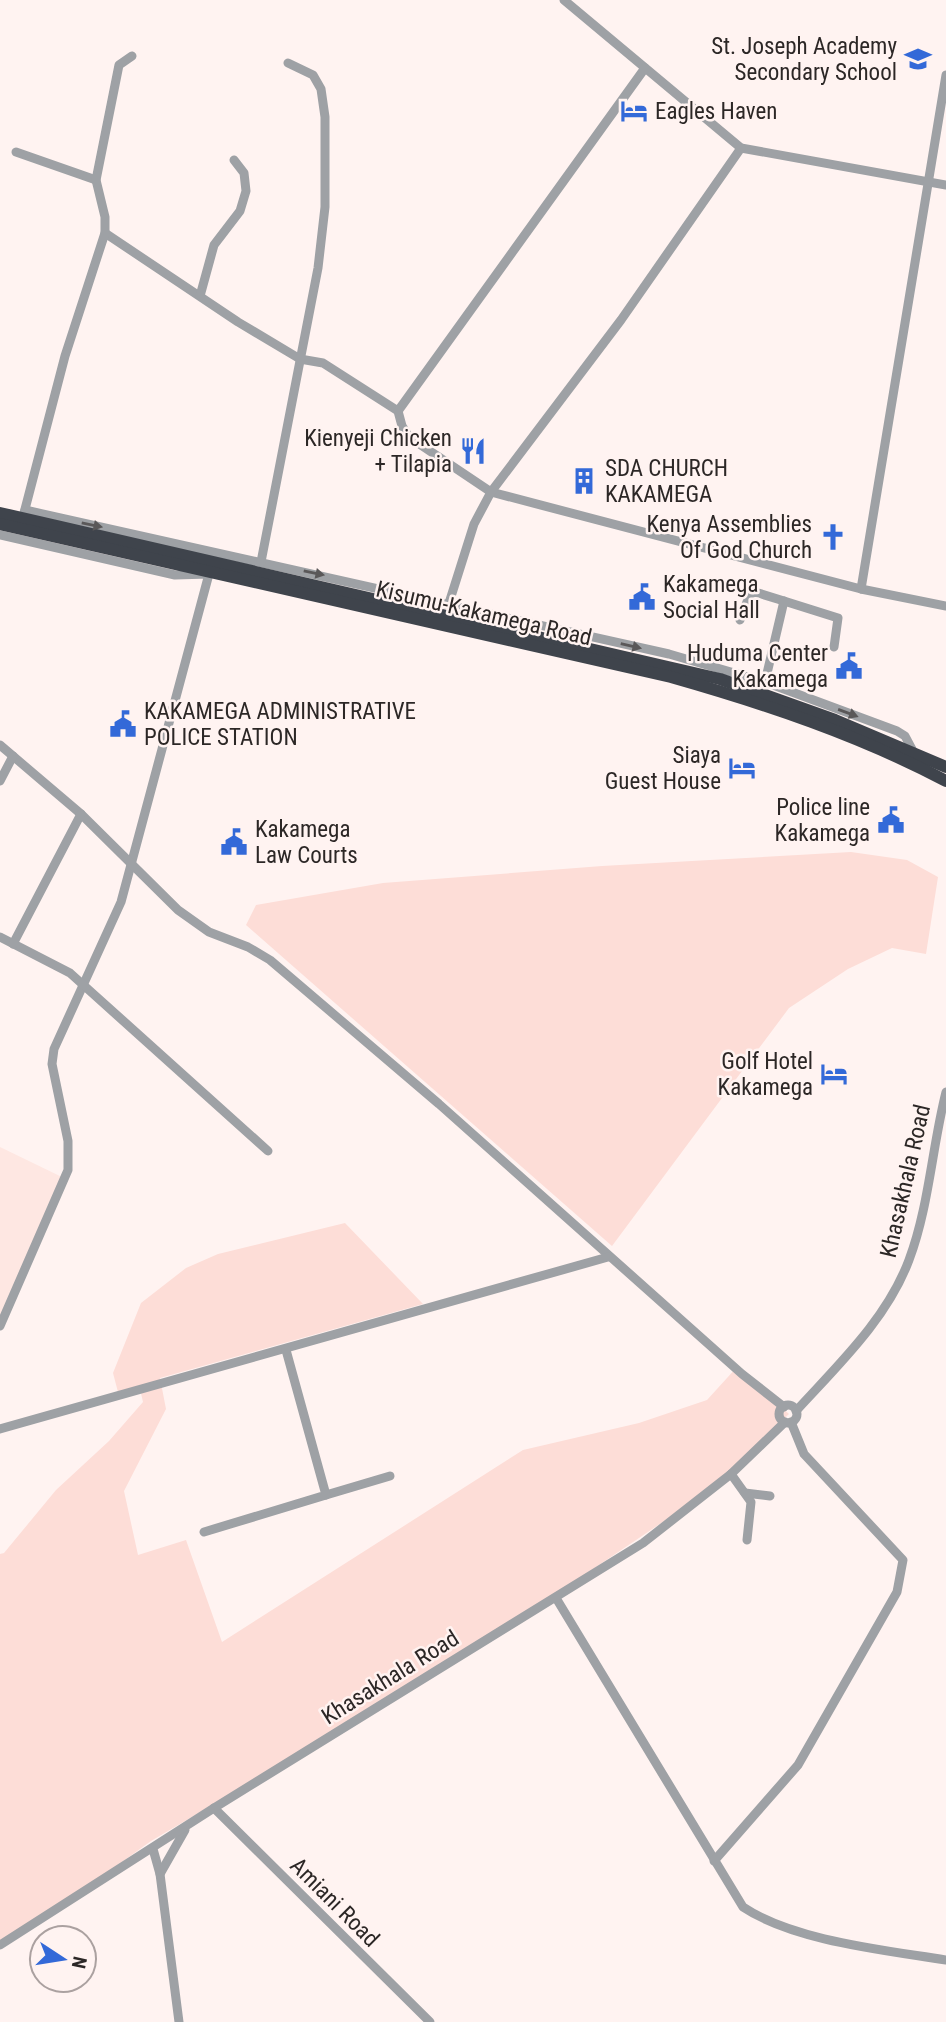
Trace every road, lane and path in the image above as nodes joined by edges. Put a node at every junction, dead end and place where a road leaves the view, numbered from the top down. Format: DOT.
graph roads {
  1 [pos="564,0"];
  2 [pos="132,56"];
  3 [pos="288,63"];
  4 [pos="645,68"];
  5 [pos="946,75"];
  6 [pos="741,148"];
  7 [pos="16,152"];
  8 [pos="234,160"];
  9 [pos="96,180"];
  10 [pos="927,182"];
  11 [pos="946,185"];
  12 [pos="105,233"];
  13 [pos="200,296"];
  14 [pos="300,359"];
  15 [pos="398,411"];
  16 [pos="491,492"];
  17 [pos="0,513"];
  18 [pos="24,514"];
  19 [pos="0,524"];
  20 [pos="0,535"];
  21 [pos="261,562"];
  22 [pos="209,574"];
  23 [pos="862,589"];
  24 [pos="783,601"];
  25 [pos="449,603"];
  26 [pos="946,606"];
  27 [pos="510,618"];
  28 [pos="740,620"];
  29 [pos="527,634"];
  30 [pos="834,647"];
  31 [pos="765,682"];
  32 [pos="0,745"];
  33 [pos="913,751"];
  34 [pos="13,756"];
  35 [pos="946,767"];
  36 [pos="0,781"];
  37 [pos="946,781"];
  38 [pos="81,814"];
  39 [pos="132,864"];
  40 [pos="0,937"];
  41 [pos="13,944"];
  42 [pos="82,986"];
  43 [pos="946,1092"];
  44 [pos="268,1151"];
  45 [pos="608,1257"];
  46 [pos="0,1326"];
  47 [pos="286,1350"];
  48 [pos="784,1407"];
  49 [pos="796,1411"];
  50 [pos="788,1422"];
  51 [pos="0,1429"];
  52 [pos="731,1474"];
  53 [pos="390,1476"];
  54 [pos="745,1493"];
  55 [pos="326,1495"];
  56 [pos="770,1496"];
  57 [pos="204,1532"];
  58 [pos="747,1540"];
  59 [pos="555,1598"];
  60 [pos="214,1808"];
  61 [pos="187,1826"];
  62 [pos="153,1849"];
  63 [pos="714,1861"];
  64 [pos="160,1874"];
  65 [pos="0,1945"];
  66 [pos="946,1960"];
  67 [pos="179,2022"];
  68 [pos="430,2022"];
  1 -- 4 [label="street"];
  2 -- 9 [label="street"];
  3 -- 14 [label="street"];
  4 -- 6 [label="street"];
  4 -- 15 [label="street"];
  5 -- 10 [label="street"];
  6 -- 10 [label="street"];
  6 -- 16 [label="street"];
  7 -- 9 [label="street"];
  8 -- 13 [label="street"];
  9 -- 12 [label="street"];
  10 -- 11 [label="street"];
  10 -- 23 [label="street"];
  12 -- 13 [label="street"];
  12 -- 18 [label="street"];
  13 -- 14 [label="street"];
  14 -- 15 [label="street"];
  14 -- 21 [label="street"];
  15 -- 16 [label="street"];
  16 -- 23 [label="street"];
  16 -- 25 [label="street"];
  17 -- 18 [label="highway, Kisumu-Kakamega Road"];
  18 -- 21 [label="street, one-way"];
  18 -- 29 [label="highway, Kisumu-Kakamega Road"];
  19 -- 22 [label="highway, Kisumu-Kakamega Road"];
  20 -- 22 [label="street"];
  21 -- 25 [label="street, one-way"];
  22 -- 37 [label="highway, Kisumu-Kakamega Road"];
  22 -- 39 [label="street"];
  23 -- 26 [label="street"];
  24 -- 28 [label="street"];
  24 -- 30 [label="street"];
  24 -- 31 [label="street"];
  25 -- 27 [label="street"];
  27 -- 29 [label="street"];
  27 -- 31 [label="street, one-way"];
  29 -- 33 [label="highway, Kisumu-Kakamega Road"];
  31 -- 33 [label="street, one-way"];
  32 -- 34 [label="street"];
  33 -- 35 [label="highway, Kisumu-Kakamega Road"];
  34 -- 36 [label="street"];
  34 -- 38 [label="street"];
  38 -- 39 [label="street"];
  38 -- 41 [label="street"];
  39 -- 42 [label="street"];
  39 -- 45 [label="street"];
  40 -- 41 [label="street"];
  41 -- 42 [label="street"];
  42 -- 44 [label="street"];
  42 -- 46 [label="street"];
  43 -- 49 [label="street, Khasakhala Road"];
  45 -- 47 [label="street"];
  45 -- 48 [label="street"];
  47 -- 51 [label="street"];
  47 -- 55 [label="street"];
  48 -- 49 [label="street"];
  48 -- 50 [label="street"];
  49 -- 50 [label="street"];
  50 -- 52 [label="street, Khasakhala Road"];
  50 -- 63 [label="street"];
  52 -- 54 [label="street"];
  52 -- 59 [label="street, Khasakhala Road"];
  53 -- 55 [label="street"];
  54 -- 56 [label="street"];
  54 -- 58 [label="street"];
  55 -- 57 [label="street"];
  59 -- 60 [label="street, Khasakhala Road"];
  59 -- 63 [label="street"];
  60 -- 61 [label="street, Khasakhala Road"];
  60 -- 68 [label="street, Amiani Road"];
  61 -- 62 [label="street, Khasakhala Road"];
  61 -- 64 [label="street"];
  62 -- 64 [label="street"];
  62 -- 65 [label="street, Khasakhala Road"];
  63 -- 66 [label="street"];
  64 -- 67 [label="street"];
}
